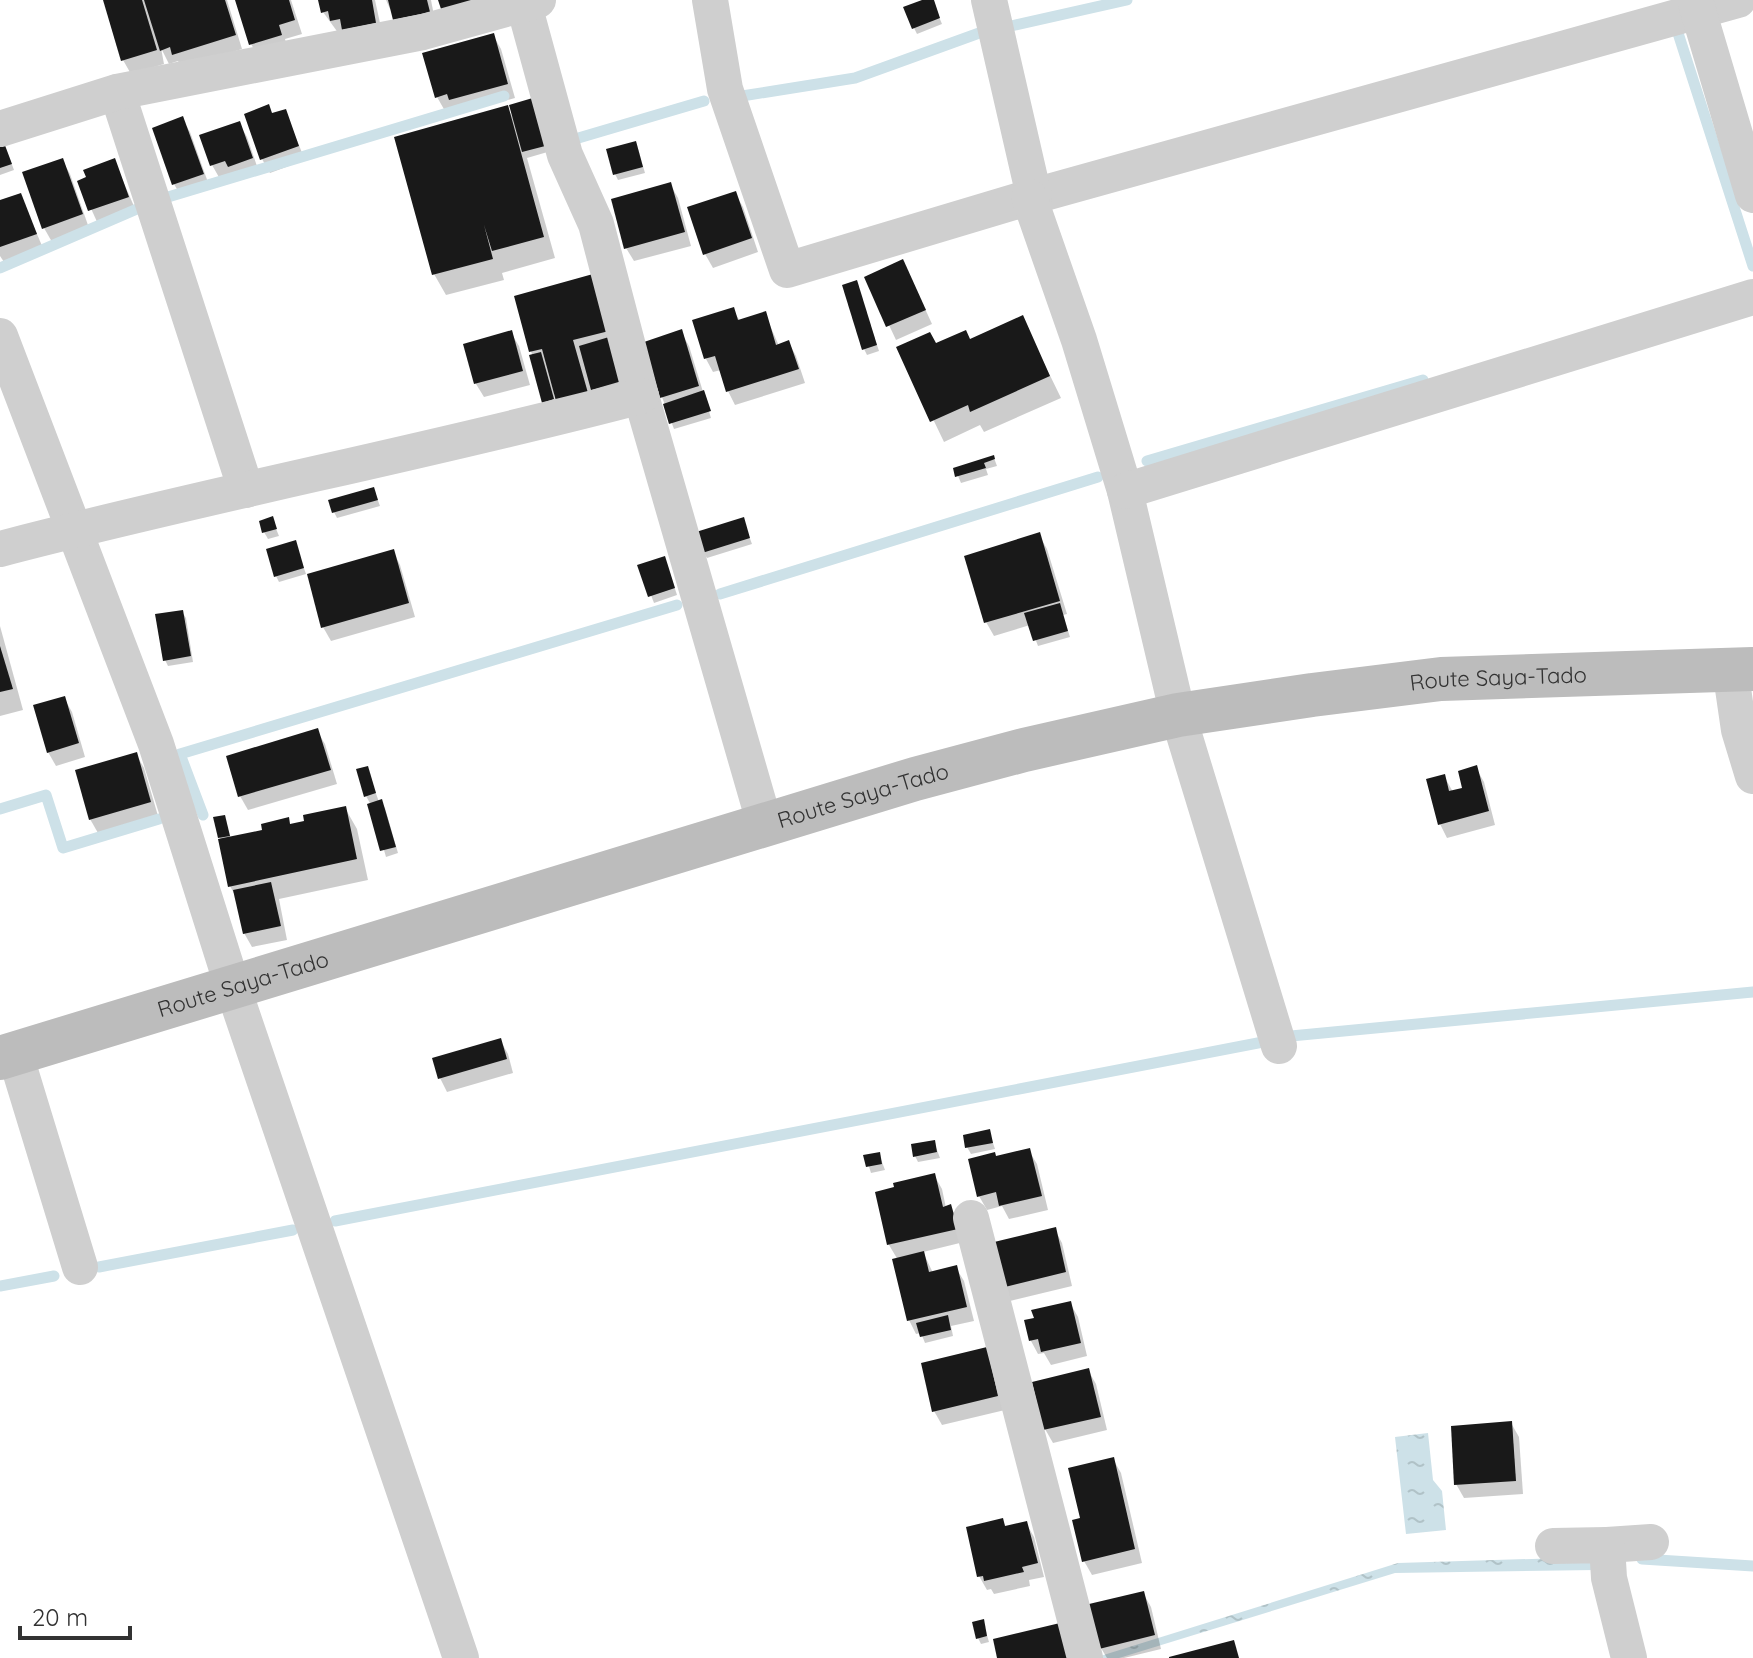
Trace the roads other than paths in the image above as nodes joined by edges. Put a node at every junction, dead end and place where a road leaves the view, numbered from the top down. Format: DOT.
graph roads {
  1 [pos="710,0"];
  2 [pos="989,0"];
  3 [pos="1738,0"];
  4 [pos="531,2"];
  5 [pos="1696,5"];
  6 [pos="117,92"];
  7 [pos="0,129"];
  8 [pos="1753,195"];
  9 [pos="1031,196"];
  10 [pos="1753,297"];
  11 [pos="0,336"];
  12 [pos="641,396"];
  13 [pos="246,490"];
  14 [pos="1125,491"];
  15 [pos="73,530"];
  16 [pos="0,549"];
  17 [pos="1741,668"];
  18 [pos="1178,715"];
  19 [pos="1753,776"];
  20 [pos="765,825"];
  21 [pos="233,988"];
  22 [pos="1279,1046"];
  23 [pos="7,1056"];
  24 [pos="971,1218"];
  25 [pos="80,1267"];
  26 [pos="1651,1542"];
  27 [pos="1607,1545"];
  28 [pos="1553,1546"];
  29 [pos="1085,1657"];
  30 [pos="461,1658"];
  31 [pos="1629,1658"];
  1 -- 9 [label="street"];
  2 -- 9 [label="street"];
  3 -- 5 [label="street"];
  4 -- 6 [label="street"];
  4 -- 12 [label="street"];
  5 -- 8 [label="street"];
  5 -- 9 [label="street"];
  6 -- 7 [label="street"];
  6 -- 13 [label="street"];
  9 -- 14 [label="street"];
  10 -- 14 [label="street"];
  11 -- 15 [label="street"];
  12 -- 13 [label="street"];
  12 -- 20 [label="street"];
  13 -- 15 [label="street"];
  14 -- 18 [label="street"];
  15 -- 16 [label="street"];
  15 -- 21 [label="street"];
  17 -- 18 [label="main road, Route Saya-Tado"];
  17 -- 19 [label="street"];
  18 -- 20 [label="main road, Route Saya-Tado"];
  18 -- 22 [label="street"];
  20 -- 21 [label="main road, Route Saya-Tado"];
  21 -- 23 [label="main road, Route Saya-Tado"];
  21 -- 30 [label="street"];
  23 -- 25 [label="street"];
  24 -- 29 [label="street"];
  26 -- 27 [label="street"];
  27 -- 28 [label="street"];
  27 -- 31 [label="street"];
}
